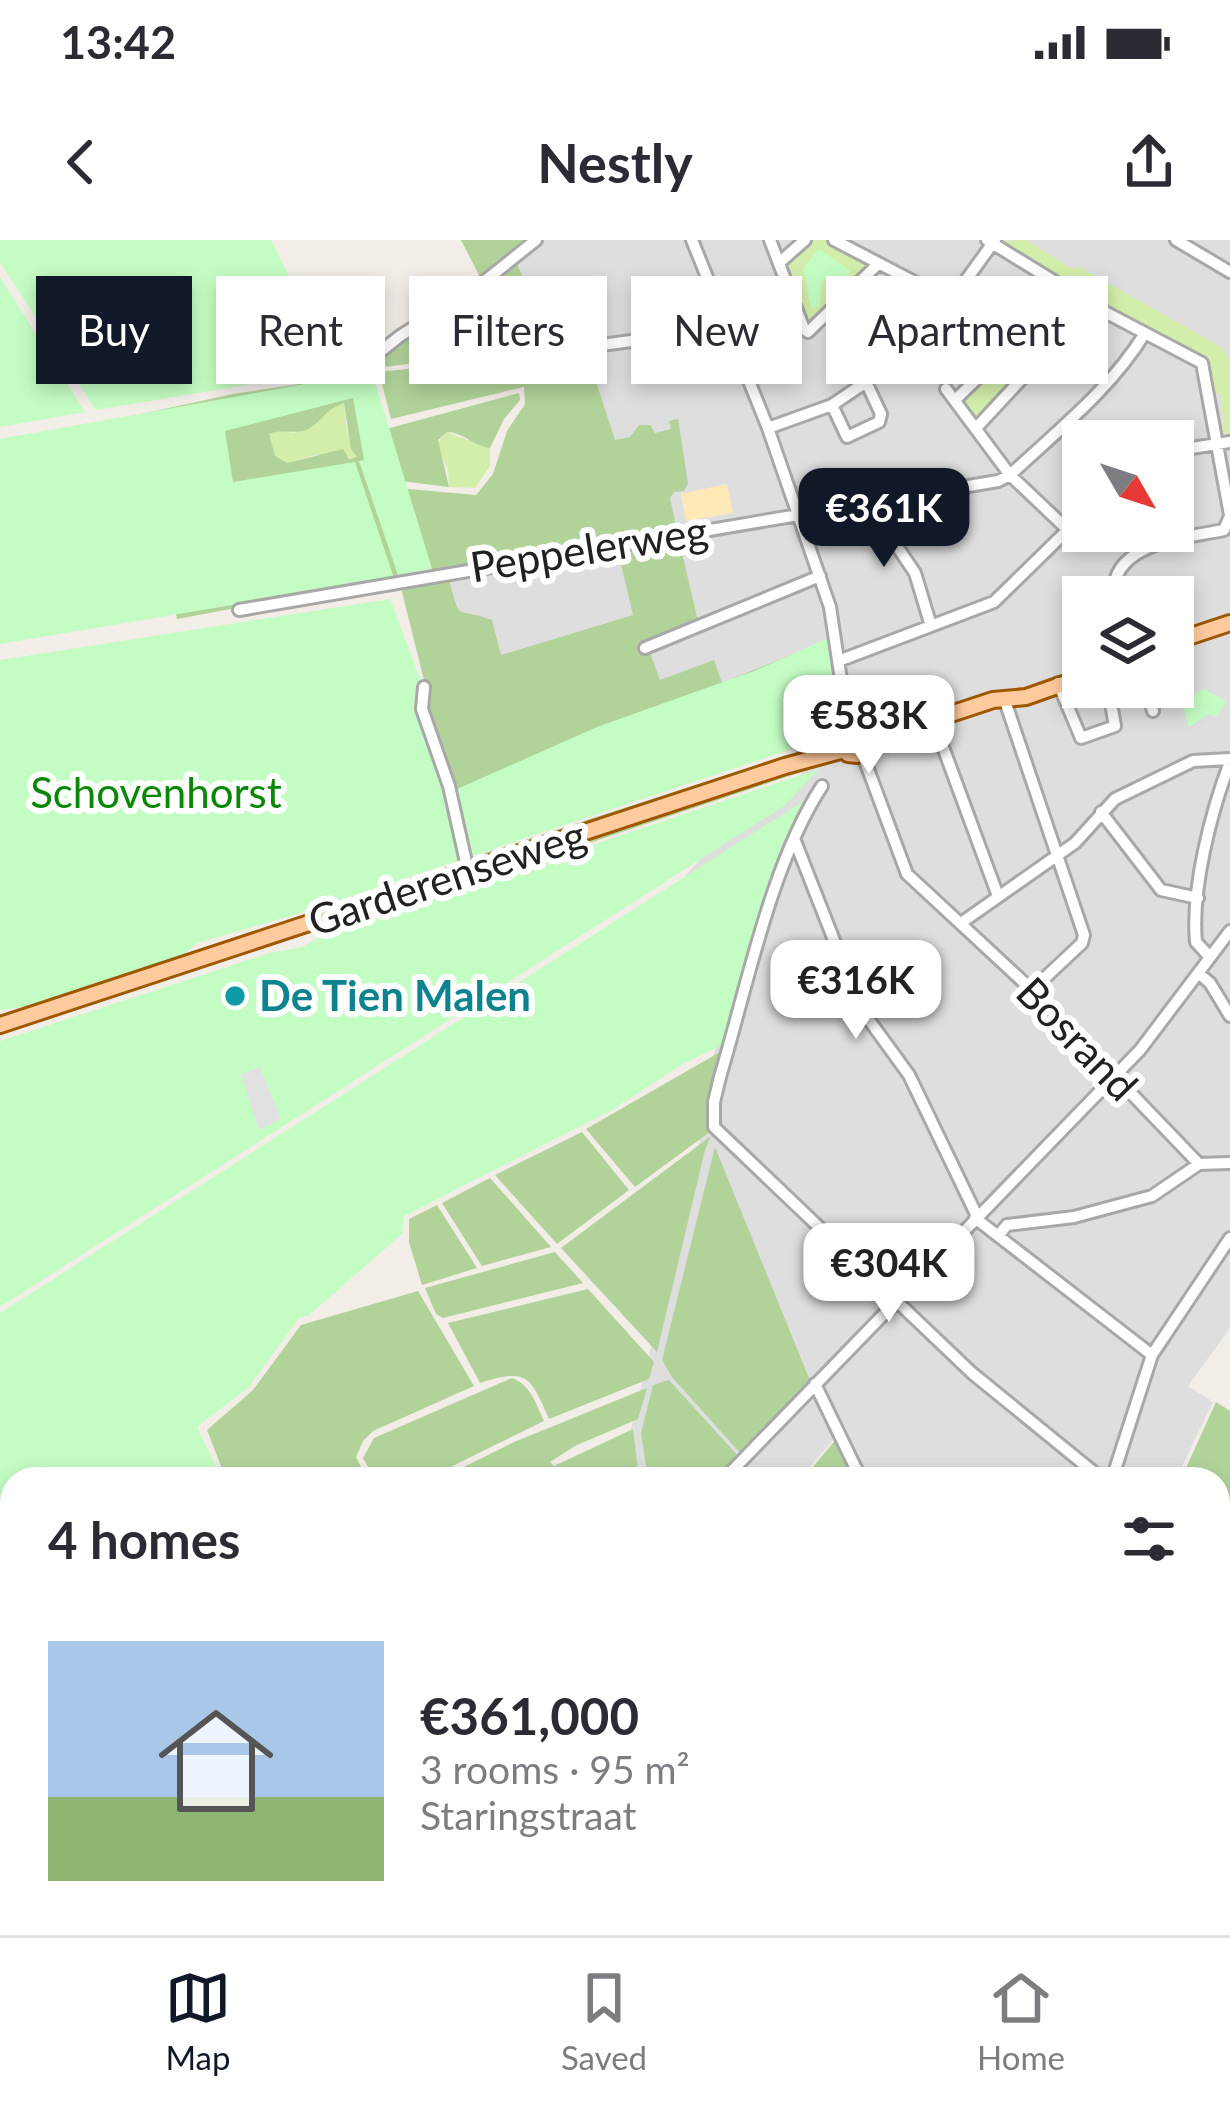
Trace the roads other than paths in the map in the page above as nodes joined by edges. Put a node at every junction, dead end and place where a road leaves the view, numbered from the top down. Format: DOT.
graph roads {
  1 [pos="536,240"];
  2 [pos="770,240"];
  3 [pos="805,240"];
  4 [pos="834,240"];
  5 [pos="992,241"];
  6 [pos="1179,241"];
  7 [pos="695,242"];
  8 [pos="779,263"];
  9 [pos="877,265"];
  10 [pos="1230,272"];
  11 [pos="708,276"];
  12 [pos="900,276"];
  13 [pos="968,276"];
  14 [pos="1144,333"];
  15 [pos="385,348"];
  16 [pos="750,384"];
  17 [pos="863,384"];
  18 [pos="867,384"];
  19 [pos="963,384"];
  20 [pos="1017,384"];
  21 [pos="832,405"];
  22 [pos="977,427"];
  23 [pos="768,428"];
  24 [pos="1224,443"];
  25 [pos="1194,448"];
  26 [pos="1010,476"];
  27 [pos="882,502"];
  28 [pos="799,516"];
  29 [pos="1230,516"];
  30 [pos="1062,524"];
  31 [pos="1062,536"];
  32 [pos="820,575"];
  33 [pos="1117,576"];
  34 [pos="239,610"];
  35 [pos="1230,623"];
  36 [pos="931,626"];
  37 [pos="1194,635"];
  38 [pos="645,648"];
  39 [pos="841,660"];
  40 [pos="1062,682"];
  41 [pos="1058,683"];
  42 [pos="424,687"];
  43 [pos="1062,693"];
  44 [pos="1009,697"];
  45 [pos="1068,708"];
  46 [pos="1112,708"];
  47 [pos="1153,708"];
  48 [pos="1154,711"];
  49 [pos="934,720"];
  50 [pos="858,743"];
  51 [pos="1230,760"];
  52 [pos="822,786"];
  53 [pos="1101,812"];
  54 [pos="795,841"];
  55 [pos="1057,855"];
  56 [pos="468,871"];
  57 [pos="998,896"];
  58 [pos="1198,898"];
  59 [pos="961,923"];
  60 [pos="1230,931"];
  61 [pos="1208,955"];
  62 [pos="1198,974"];
  63 [pos="1032,990"];
  64 [pos="1230,1016"];
  65 [pos="0,1027"];
  66 [pos="1114,1077"];
  67 [pos="1230,1163"];
  68 [pos="1199,1164"];
  69 [pos="976,1217"];
  70 [pos="998,1236"];
  71 [pos="1230,1238"];
  72 [pos="896,1299"];
  73 [pos="1152,1354"];
  74 [pos="815,1384"];
  75 [pos="735,1467"];
  76 [pos="855,1467"];
  77 [pos="1087,1467"];
  78 [pos="1116,1467"];
  1 -- 15 [label="street"];
  2 -- 8 [label="street"];
  3 -- 8 [label="street"];
  4 -- 9 [label="street"];
  5 -- 13 [label="street"];
  5 -- 14 [label="street"];
  6 -- 10 [label="street"];
  7 -- 11 [label="street, Bosrand"];
  8 -- 9 [label="street"];
  9 -- 12 [label="street"];
  14 -- 24 [label="street"];
  14 -- 26 [label="street"];
  16 -- 23 [label="street, Bosrand"];
  17 -- 21 [label="street"];
  18 -- 21 [label="street"];
  19 -- 22 [label="street"];
  20 -- 22 [label="street"];
  21 -- 23 [label="street"];
  22 -- 26 [label="street"];
  23 -- 28 [label="street, Bosrand"];
  24 -- 25 [label="street"];
  24 -- 29 [label="street"];
  26 -- 27 [label="street, Peppelerweg"];
  26 -- 30 [label="street"];
  27 -- 28 [label="street, Peppelerweg"];
  27 -- 36 [label="street"];
  28 -- 32 [label="street, Bosrand"];
  28 -- 34 [label="street, Peppelerweg"];
  29 -- 33 [label="street"];
  31 -- 36 [label="street"];
  32 -- 38 [label="street"];
  32 -- 39 [label="street, Bosrand"];
  35 -- 37 [label="main road"];
  36 -- 39 [label="street"];
  39 -- 50 [label="street, Bosrand"];
  40 -- 41 [label="main road, Garderenseweg"];
  41 -- 43 [label="street"];
  41 -- 44 [label="main road, Garderenseweg"];
  42 -- 56 [label="street"];
  44 -- 49 [label="main road, Garderenseweg"];
  44 -- 55 [label="street"];
  45 -- 46 [label="street"];
  47 -- 48 [label="street"];
  49 -- 50 [label="main road, Garderenseweg"];
  49 -- 57 [label="street"];
  50 -- 56 [label="main road, Garderenseweg"];
  50 -- 59 [label="street, Bosrand"];
  51 -- 53 [label="street"];
  51 -- 58 [label="street"];
  52 -- 54 [label="street"];
  53 -- 55 [label="street"];
  53 -- 58 [label="street"];
  54 -- 69 [label="street"];
  54 -- 72 [label="street"];
  55 -- 57 [label="street"];
  55 -- 63 [label="street"];
  56 -- 65 [label="main road, Garderenseweg"];
  57 -- 59 [label="street"];
  58 -- 61 [label="street"];
  59 -- 63 [label="street, Bosrand"];
  60 -- 61 [label="street"];
  61 -- 62 [label="street"];
  62 -- 64 [label="street"];
  62 -- 66 [label="street"];
  63 -- 66 [label="street, Bosrand"];
  66 -- 68 [label="street, Bosrand"];
  66 -- 69 [label="street"];
  67 -- 68 [label="street"];
  68 -- 70 [label="street"];
  69 -- 70 [label="street"];
  69 -- 72 [label="street"];
  70 -- 73 [label="street"];
  71 -- 73 [label="street"];
  72 -- 74 [label="street"];
  72 -- 77 [label="street"];
  73 -- 78 [label="street"];
  74 -- 75 [label="street"];
  74 -- 76 [label="street"];
}
